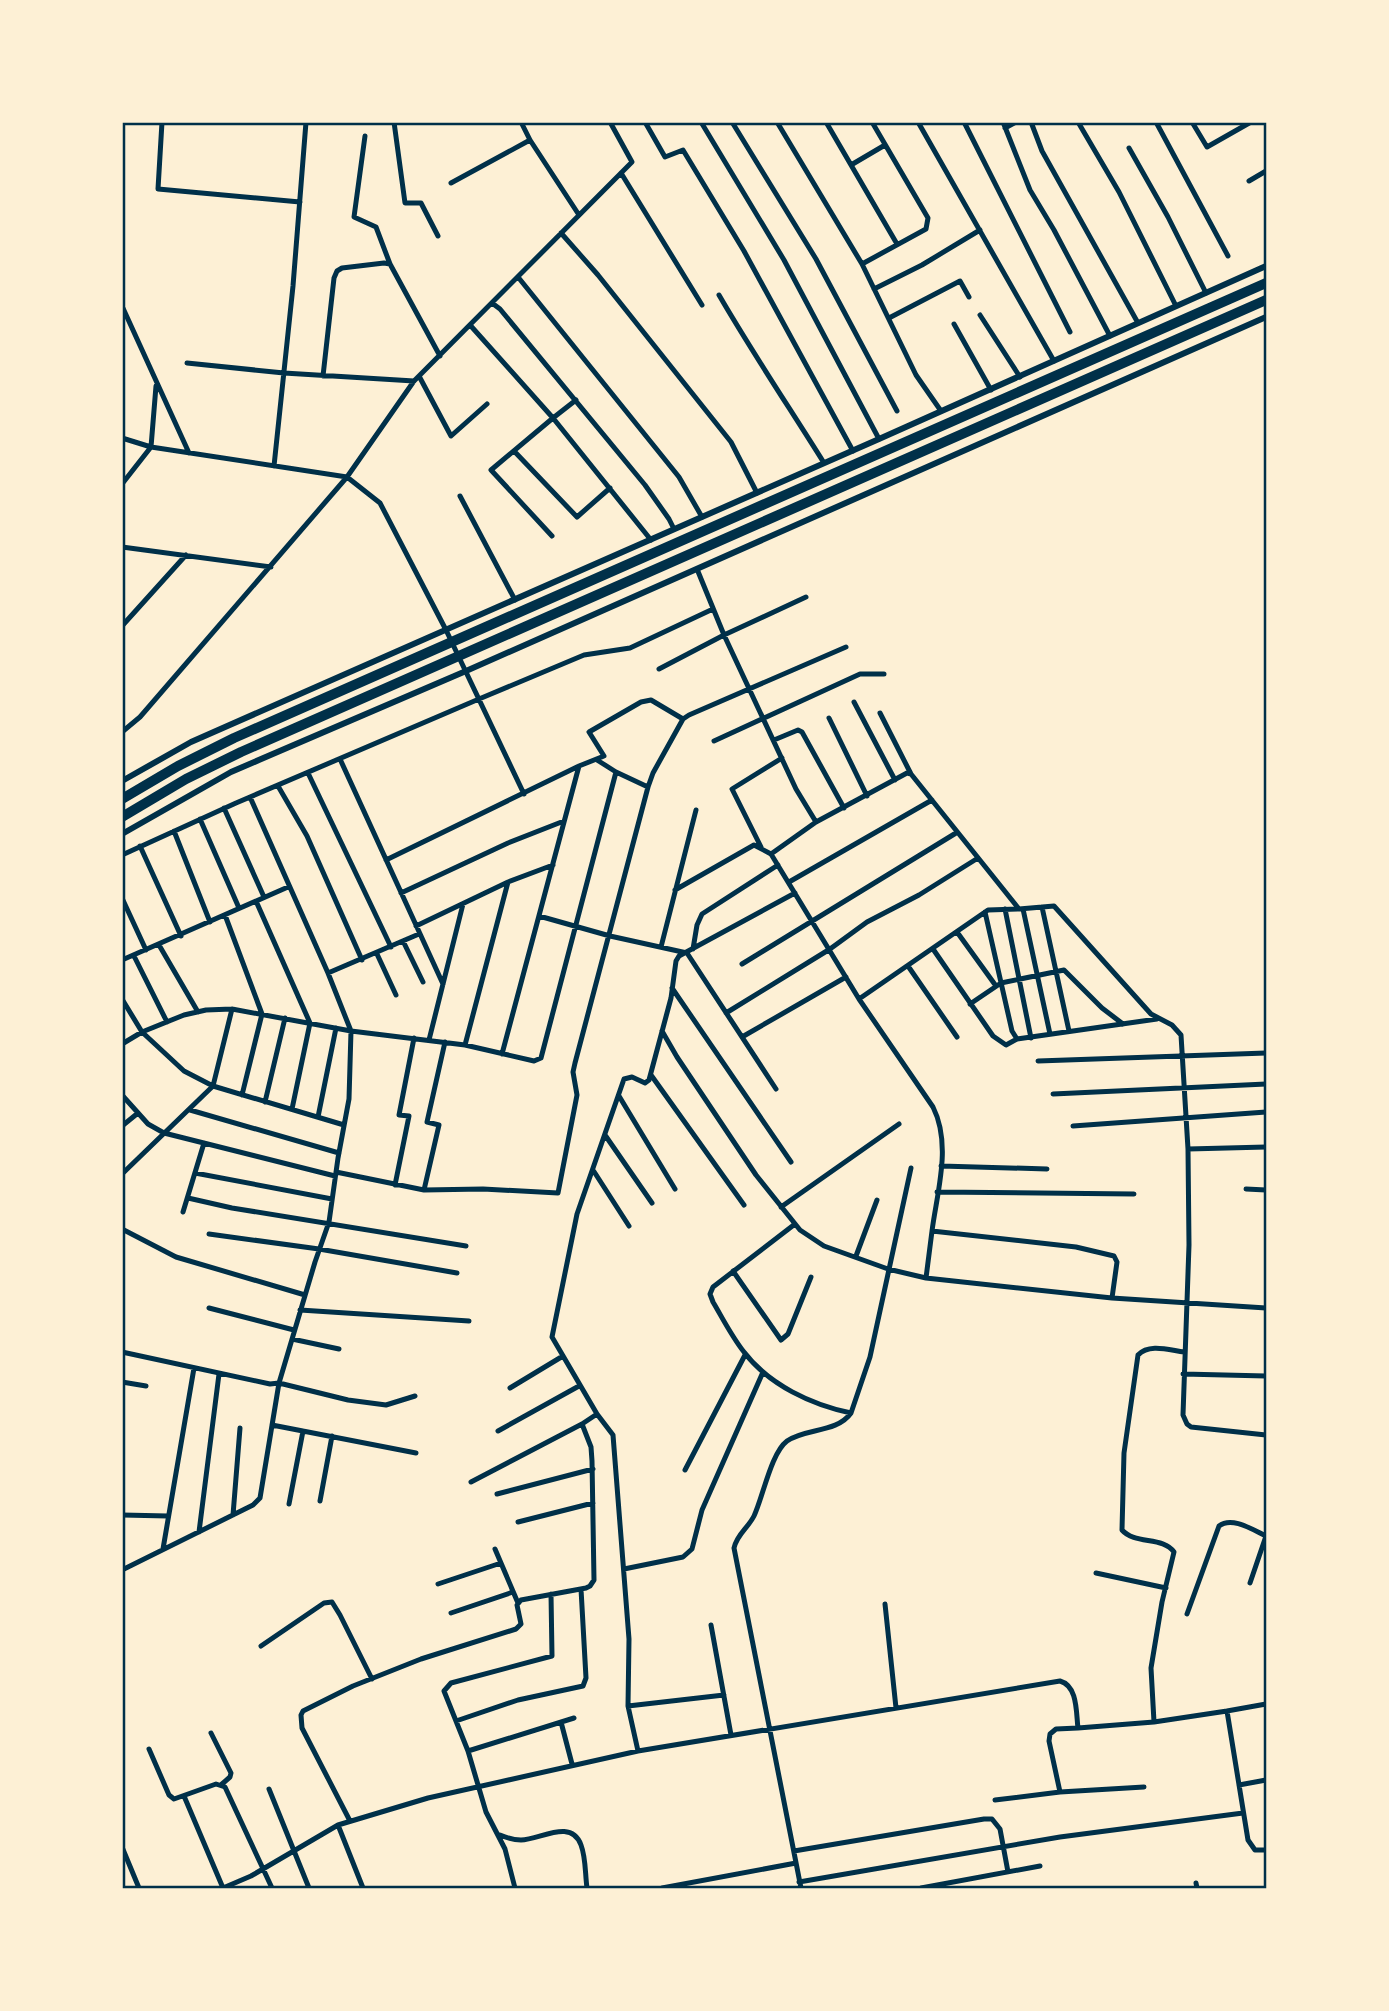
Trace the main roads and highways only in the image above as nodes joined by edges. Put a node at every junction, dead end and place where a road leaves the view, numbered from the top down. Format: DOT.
graph roads {
  1 [pos="1266,282"];
  2 [pos="1266,300"];
  3 [pos="122,799"];
  4 [pos="122,817"];
  1 -- 3 [label="highway"];
  2 -- 4 [label="highway"];
}
